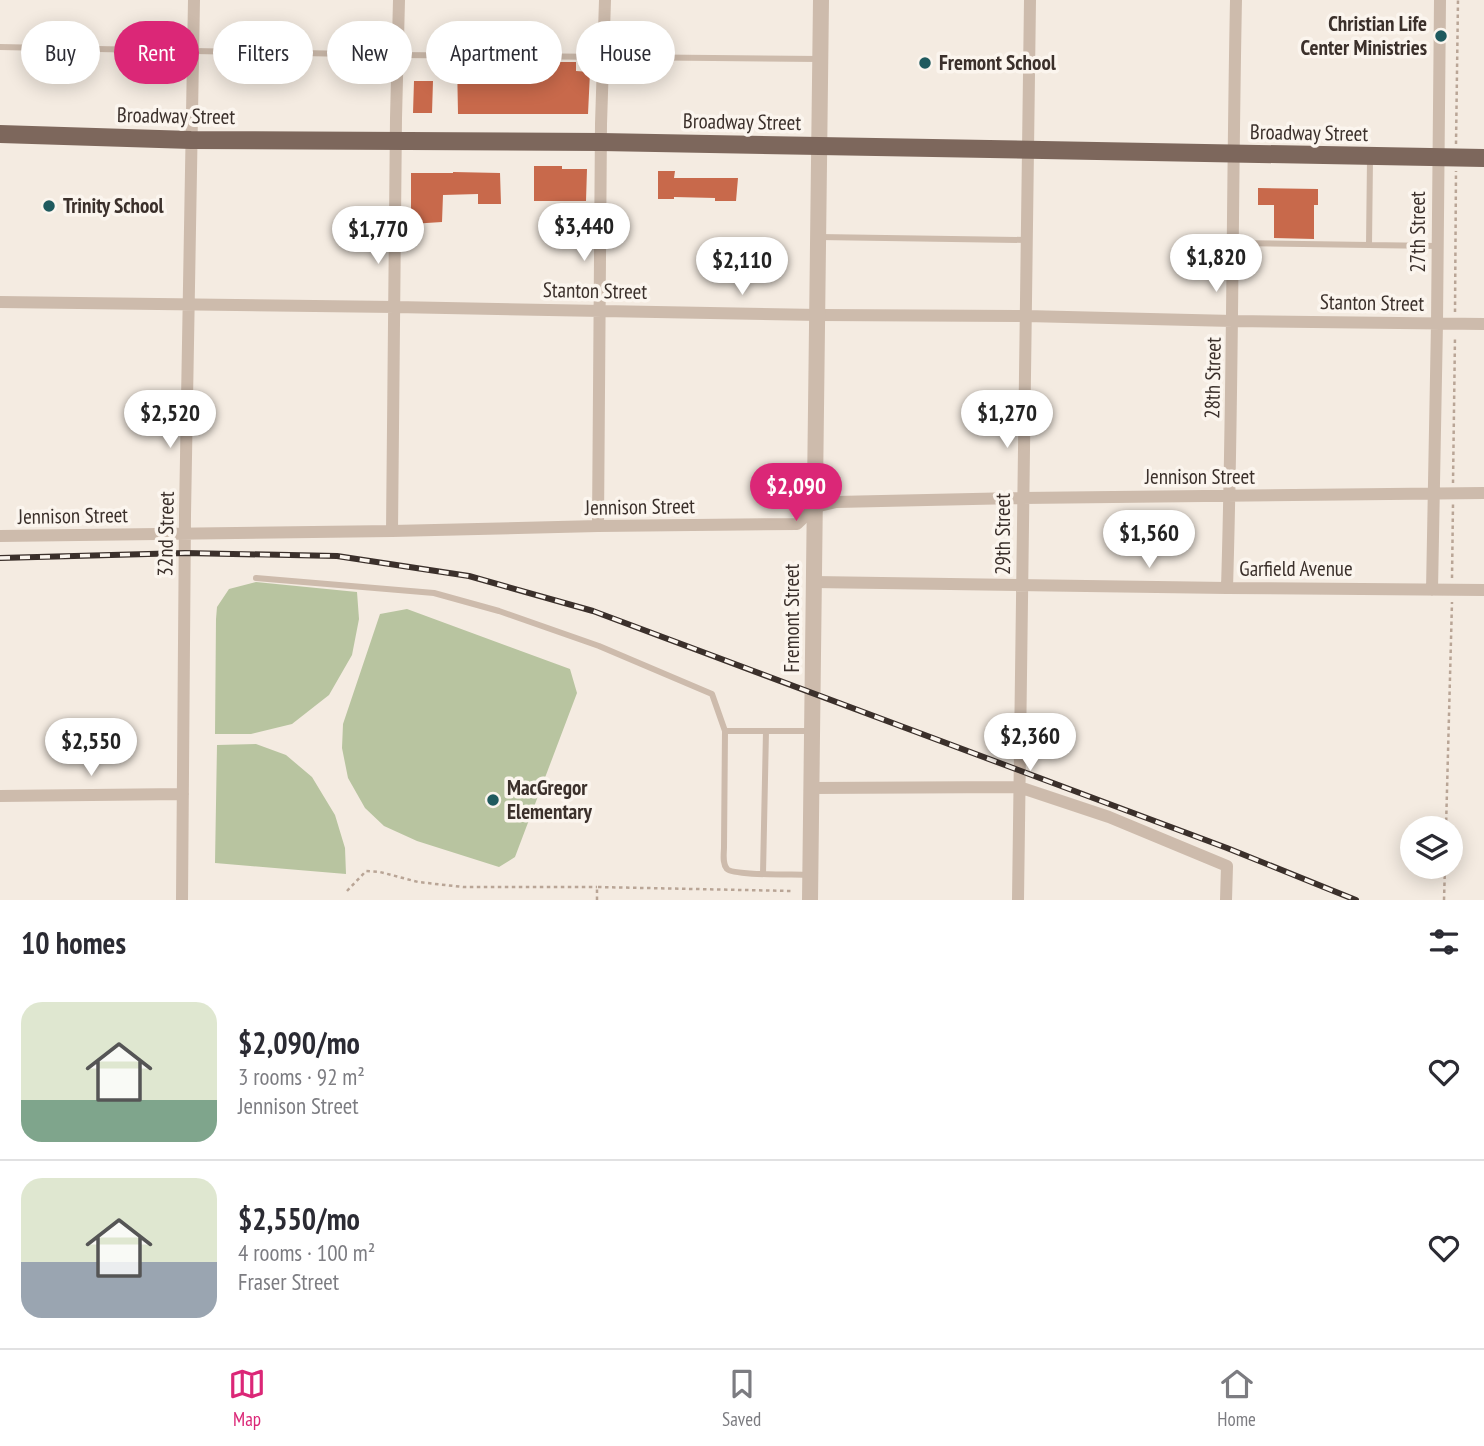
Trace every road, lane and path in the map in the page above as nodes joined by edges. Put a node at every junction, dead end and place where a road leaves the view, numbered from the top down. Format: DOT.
graph roads {
  1 [pos="194,0"];
  2 [pos="399,0"];
  3 [pos="606,0"];
  4 [pos="821,0"];
  5 [pos="1030,0"];
  6 [pos="1236,0"];
  7 [pos="1440,0"];
  8 [pos="1458,0"];
  9 [pos="194,21"];
  10 [pos="399,21"];
  11 [pos="605,21"];
  12 [pos="0,47"];
  13 [pos="114,49"];
  14 [pos="199,51"];
  15 [pos="327,54"];
  16 [pos="412,55"];
  17 [pos="576,56"];
  18 [pos="675,57"];
  19 [pos="821,60"];
  20 [pos="192,84"];
  21 [pos="397,84"];
  22 [pos="603,84"];
  23 [pos="0,134"];
  24 [pos="191,140"];
  25 [pos="395,142"];
  26 [pos="601,142"];
  27 [pos="819,146"];
  28 [pos="1028,150"];
  29 [pos="1233,155"];
  30 [pos="1370,157"];
  31 [pos="1447,158"];
  32 [pos="1484,158"];
  33 [pos="819,237"];
  34 [pos="1026,240"];
  35 [pos="1233,243"];
  36 [pos="1369,245"];
  37 [pos="1437,246"];
  38 [pos="0,302"];
  39 [pos="189,305"];
  40 [pos="395,307"];
  41 [pos="600,311"];
  42 [pos="819,315"];
  43 [pos="1026,316"];
  44 [pos="1233,321"];
  45 [pos="1437,323"];
  46 [pos="1455,323"];
  47 [pos="1484,324"];
  48 [pos="1484,493"];
  49 [pos="1435,494"];
  50 [pos="1453,494"];
  51 [pos="1230,496"];
  52 [pos="1022,498"];
  53 [pos="814,507"];
  54 [pos="598,526"];
  55 [pos="392,531"];
  56 [pos="185,533"];
  57 [pos="0,536"];
  58 [pos="256,578"];
  59 [pos="814,582"];
  60 [pos="1022,584"];
  61 [pos="1227,588"];
  62 [pos="1432,590"];
  63 [pos="1452,590"];
  64 [pos="1484,590"];
  65 [pos="725,731"];
  66 [pos="766,731"];
  67 [pos="812,731"];
  68 [pos="1019,787"];
  69 [pos="811,789"];
  70 [pos="183,794"];
  71 [pos="0,796"];
  72 [pos="1446,816"];
  73 [pos="763,874"];
  74 [pos="811,875"];
  75 [pos="1445,879"];
  76 [pos="597,887"];
  77 [pos="347,891"];
  78 [pos="793,891"];
  79 [pos="182,900"];
  80 [pos="597,900"];
  81 [pos="810,900"];
  82 [pos="1018,900"];
  83 [pos="1226,900"];
  84 [pos="1444,900"];
  1 -- 9 [label="street, 32nd Street"];
  2 -- 10 [label="street"];
  3 -- 11 [label="street"];
  4 -- 19 [label="street, Fremont Street"];
  5 -- 28 [label="street, 29th Street"];
  6 -- 29 [label="street, 28th Street"];
  7 -- 31 [label="street, 27th Street"];
  8 -- 31 [label="path"];
  12 -- 13 [label="lane"];
  14 -- 15 [label="lane"];
  16 -- 17 [label="lane"];
  18 -- 19 [label="lane"];
  19 -- 27 [label="street, Fremont Street"];
  20 -- 24 [label="street, 32nd Street"];
  21 -- 25 [label="street"];
  22 -- 26 [label="street"];
  23 -- 24 [label="main road, Broadway Street"];
  24 -- 25 [label="main road, Broadway Street"];
  24 -- 39 [label="street, 32nd Street"];
  25 -- 26 [label="main road, Broadway Street"];
  25 -- 40 [label="street"];
  26 -- 27 [label="main road, Broadway Street"];
  26 -- 41 [label="street"];
  27 -- 28 [label="main road, Broadway Street"];
  27 -- 33 [label="street, Fremont Street"];
  28 -- 29 [label="main road, Broadway Street"];
  28 -- 34 [label="street, 29th Street"];
  29 -- 30 [label="main road, Broadway Street"];
  29 -- 35 [label="street, 28th Street"];
  30 -- 31 [label="main road, Broadway Street"];
  30 -- 36 [label="lane"];
  31 -- 32 [label="main road, Broadway Street"];
  31 -- 37 [label="street, 27th Street"];
  31 -- 46 [label="path"];
  33 -- 34 [label="lane"];
  33 -- 42 [label="street, Fremont Street"];
  34 -- 43 [label="street, 29th Street"];
  35 -- 36 [label="lane"];
  35 -- 44 [label="street, 28th Street"];
  36 -- 37 [label="lane"];
  37 -- 45 [label="street, 27th Street"];
  38 -- 39 [label="street, Stanton Street"];
  39 -- 40 [label="street, Stanton Street"];
  39 -- 56 [label="street, 32nd Street"];
  40 -- 41 [label="street, Stanton Street"];
  40 -- 55 [label="street"];
  41 -- 42 [label="street, Stanton Street"];
  41 -- 54 [label="street"];
  42 -- 43 [label="street, Stanton Street"];
  42 -- 53 [label="street, Fremont Street"];
  43 -- 44 [label="street, Stanton Street"];
  43 -- 52 [label="street, 29th Street"];
  44 -- 45 [label="street, Stanton Street"];
  44 -- 51 [label="street, 28th Street"];
  45 -- 46 [label="street, Stanton Street"];
  45 -- 49 [label="street, 27th Street"];
  46 -- 47 [label="street, Stanton Street"];
  46 -- 50 [label="path"];
  48 -- 50 [label="street, Jennison Street"];
  49 -- 50 [label="street, Jennison Street"];
  49 -- 51 [label="street, Jennison Street"];
  49 -- 62 [label="street, 27th Street"];
  50 -- 63 [label="path"];
  51 -- 52 [label="street, Jennison Street"];
  51 -- 61 [label="street, 28th Street"];
  52 -- 53 [label="street, Jennison Street"];
  52 -- 60 [label="street, 29th Street"];
  53 -- 54 [label="street, Jennison Street"];
  53 -- 59 [label="street, Fremont Street"];
  54 -- 55 [label="street, Jennison Street"];
  55 -- 56 [label="street, Jennison Street"];
  56 -- 57 [label="street, Jennison Street"];
  56 -- 70 [label="street, 32nd Street"];
  58 -- 65 [label="lane"];
  59 -- 60 [label="street, Garfield Avenue"];
  59 -- 67 [label="street, Fremont Street"];
  60 -- 61 [label="street, Garfield Avenue"];
  60 -- 68 [label="street, 29th Street"];
  61 -- 62 [label="street, Garfield Avenue"];
  62 -- 63 [label="street, Garfield Avenue"];
  63 -- 64 [label="street, Garfield Avenue"];
  63 -- 72 [label="path"];
  65 -- 66 [label="lane"];
  65 -- 73 [label="lane"];
  66 -- 67 [label="lane"];
  66 -- 73 [label="lane"];
  67 -- 69 [label="street, Fremont Street"];
  68 -- 69 [label="street"];
  68 -- 82 [label="street, 29th Street"];
  68 -- 83 [label="street"];
  69 -- 74 [label="street, Fremont Street"];
  70 -- 71 [label="street"];
  70 -- 79 [label="street, 32nd Street"];
  73 -- 74 [label="lane"];
  74 -- 81 [label="street, Fremont Street"];
  75 -- 84 [label="path"];
  76 -- 77 [label="path"];
  76 -- 78 [label="path"];
  76 -- 80 [label="path"];
}
